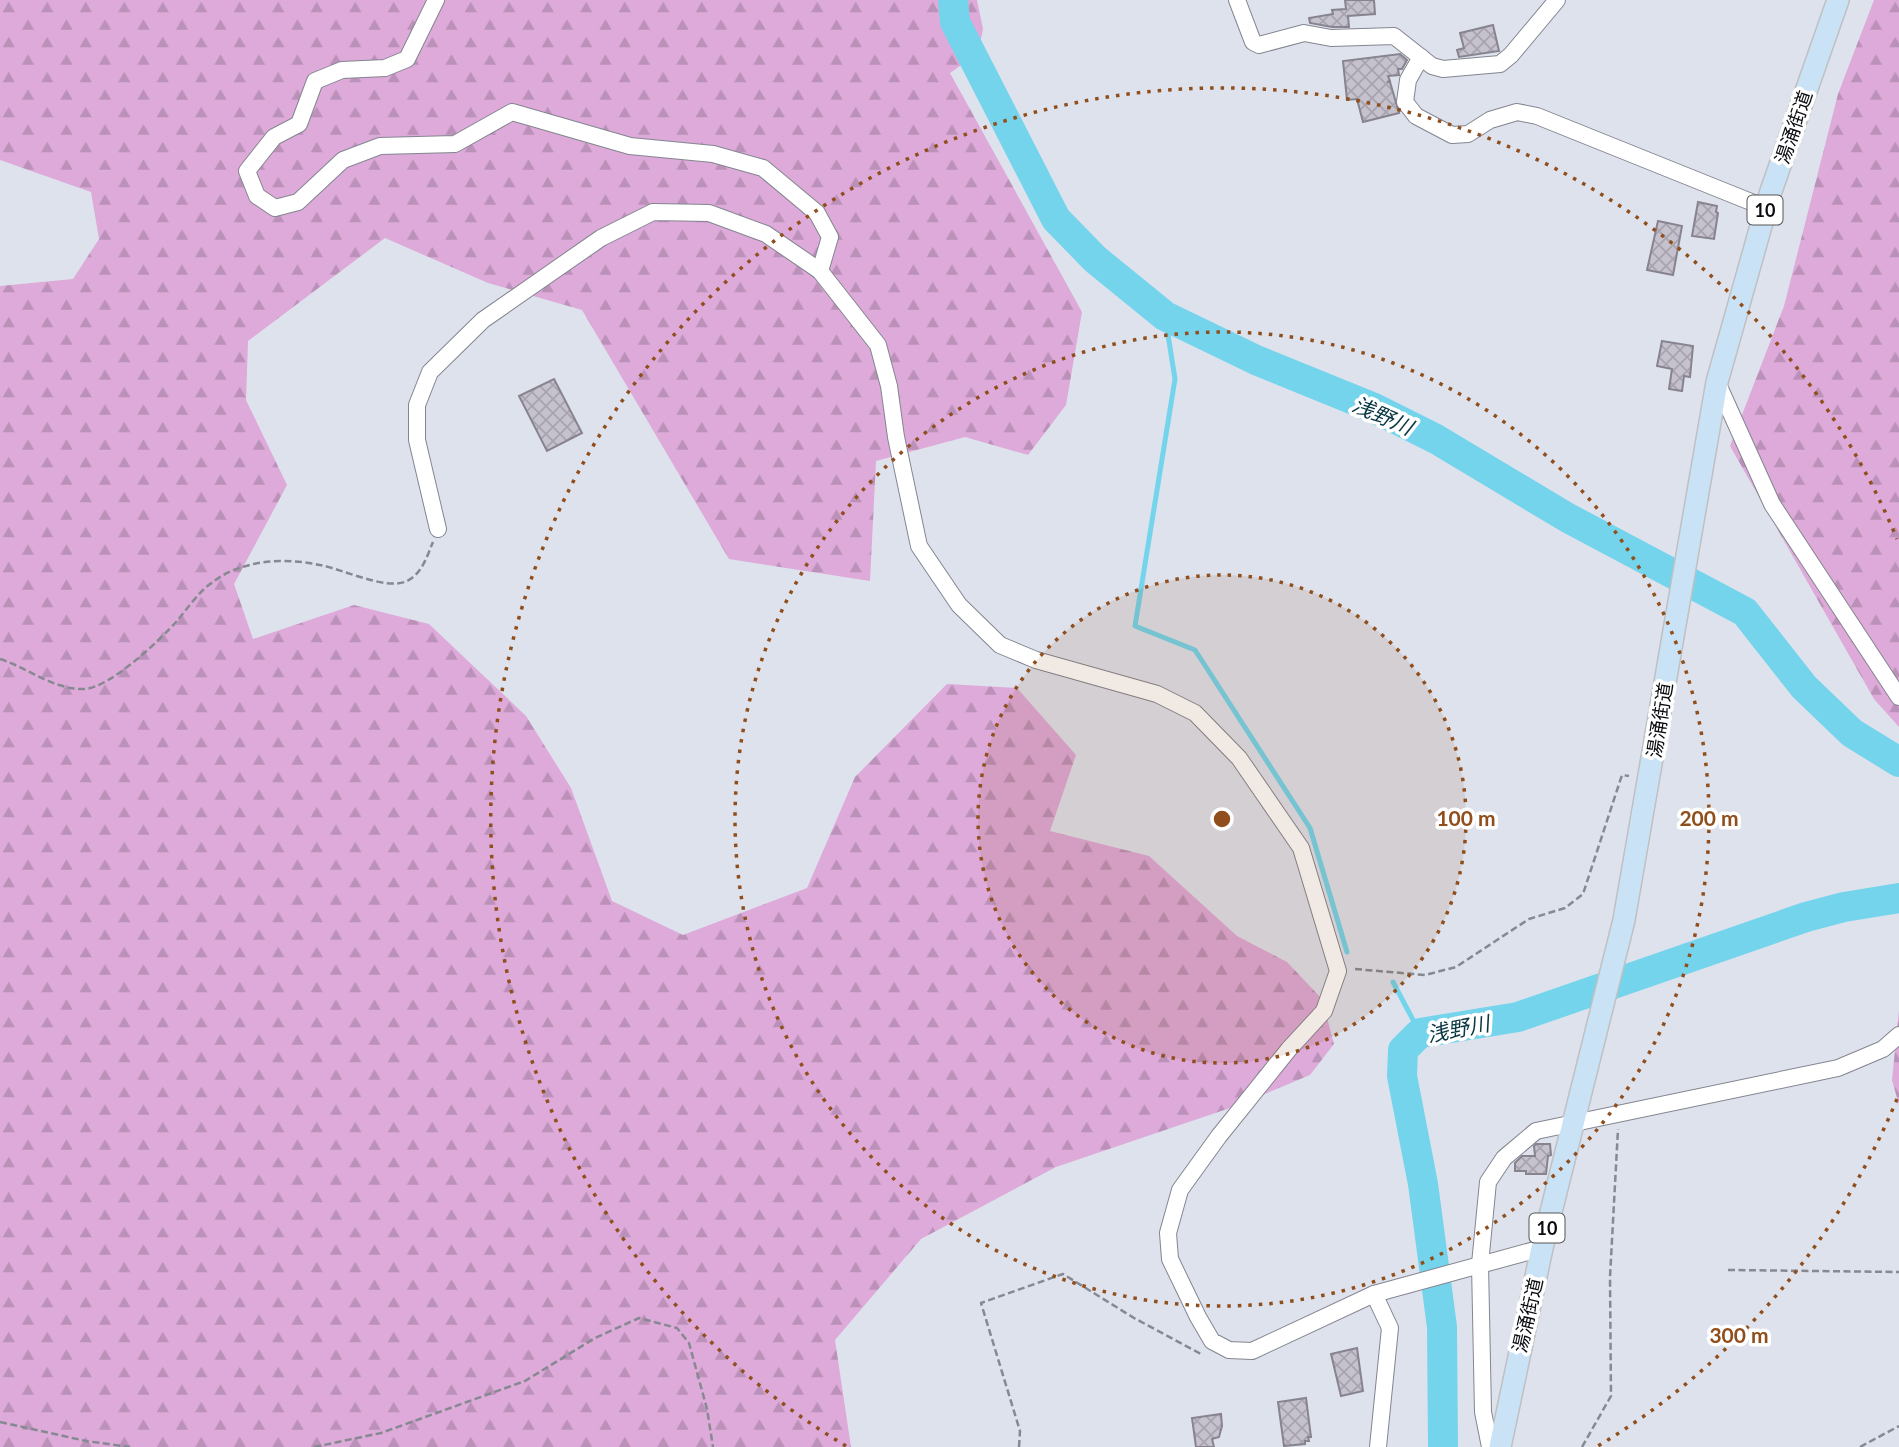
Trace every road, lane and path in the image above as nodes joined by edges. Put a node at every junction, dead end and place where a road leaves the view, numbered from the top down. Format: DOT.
graph roads {
  1 [pos="436,0"];
  2 [pos="1237,0"];
  3 [pos="1557,0"];
  4 [pos="1838,0"];
  5 [pos="1421,57"];
  6 [pos="1766,208"];
  7 [pos="820,271"];
  8 [pos="1717,383"];
  9 [pos="438,530"];
  10 [pos="0,659"];
  11 [pos="1899,697"];
  12 [pos="1649,781"];
  13 [pos="1338,971"];
  14 [pos="1899,1035"];
  15 [pos="1619,1112"];
  16 [pos="1574,1122"];
  17 [pos="1542,1248"];
  18 [pos="1480,1264"];
  19 [pos="1728,1270"];
  20 [pos="1899,1272"];
  21 [pos="1374,1294"];
  22 [pos="1202,1355"];
  23 [pos="0,1422"];
  24 [pos="1899,1426"];
  25 [pos="130,1447"];
  26 [pos="314,1447"];
  27 [pos="713,1447"];
  28 [pos="1019,1447"];
  29 [pos="1378,1447"];
  30 [pos="1490,1447"];
  31 [pos="1500,1447"];
  32 [pos="1582,1447"];
  33 [pos="1860,1447"];
  1 -- 7 [label="street"];
  2 -- 5 [label="street"];
  3 -- 5 [label="street"];
  4 -- 6 [label="main road, 湯涌街道 / 10"];
  5 -- 6 [label="street"];
  6 -- 8 [label="main road, 湯涌街道 / 10"];
  7 -- 9 [label="street"];
  7 -- 13 [label="street"];
  8 -- 11 [label="street"];
  8 -- 12 [label="main road, 湯涌街道 / 10"];
  9 -- 10 [label="path"];
  12 -- 13 [label="path"];
  12 -- 16 [label="main road, 湯涌街道 / 10"];
  13 -- 21 [label="street"];
  14 -- 15 [label="street"];
  15 -- 16 [label="street"];
  15 -- 32 [label="path"];
  16 -- 17 [label="main road, 湯涌街道 / 10"];
  16 -- 18 [label="street"];
  17 -- 18 [label="street"];
  17 -- 31 [label="main road, 湯涌街道 / 10"];
  18 -- 21 [label="street"];
  18 -- 30 [label="street"];
  19 -- 20 [label="path"];
  21 -- 29 [label="street"];
  22 -- 28 [label="path"];
  23 -- 25 [label="path"];
  24 -- 33 [label="path"];
  26 -- 27 [label="path"];
}
